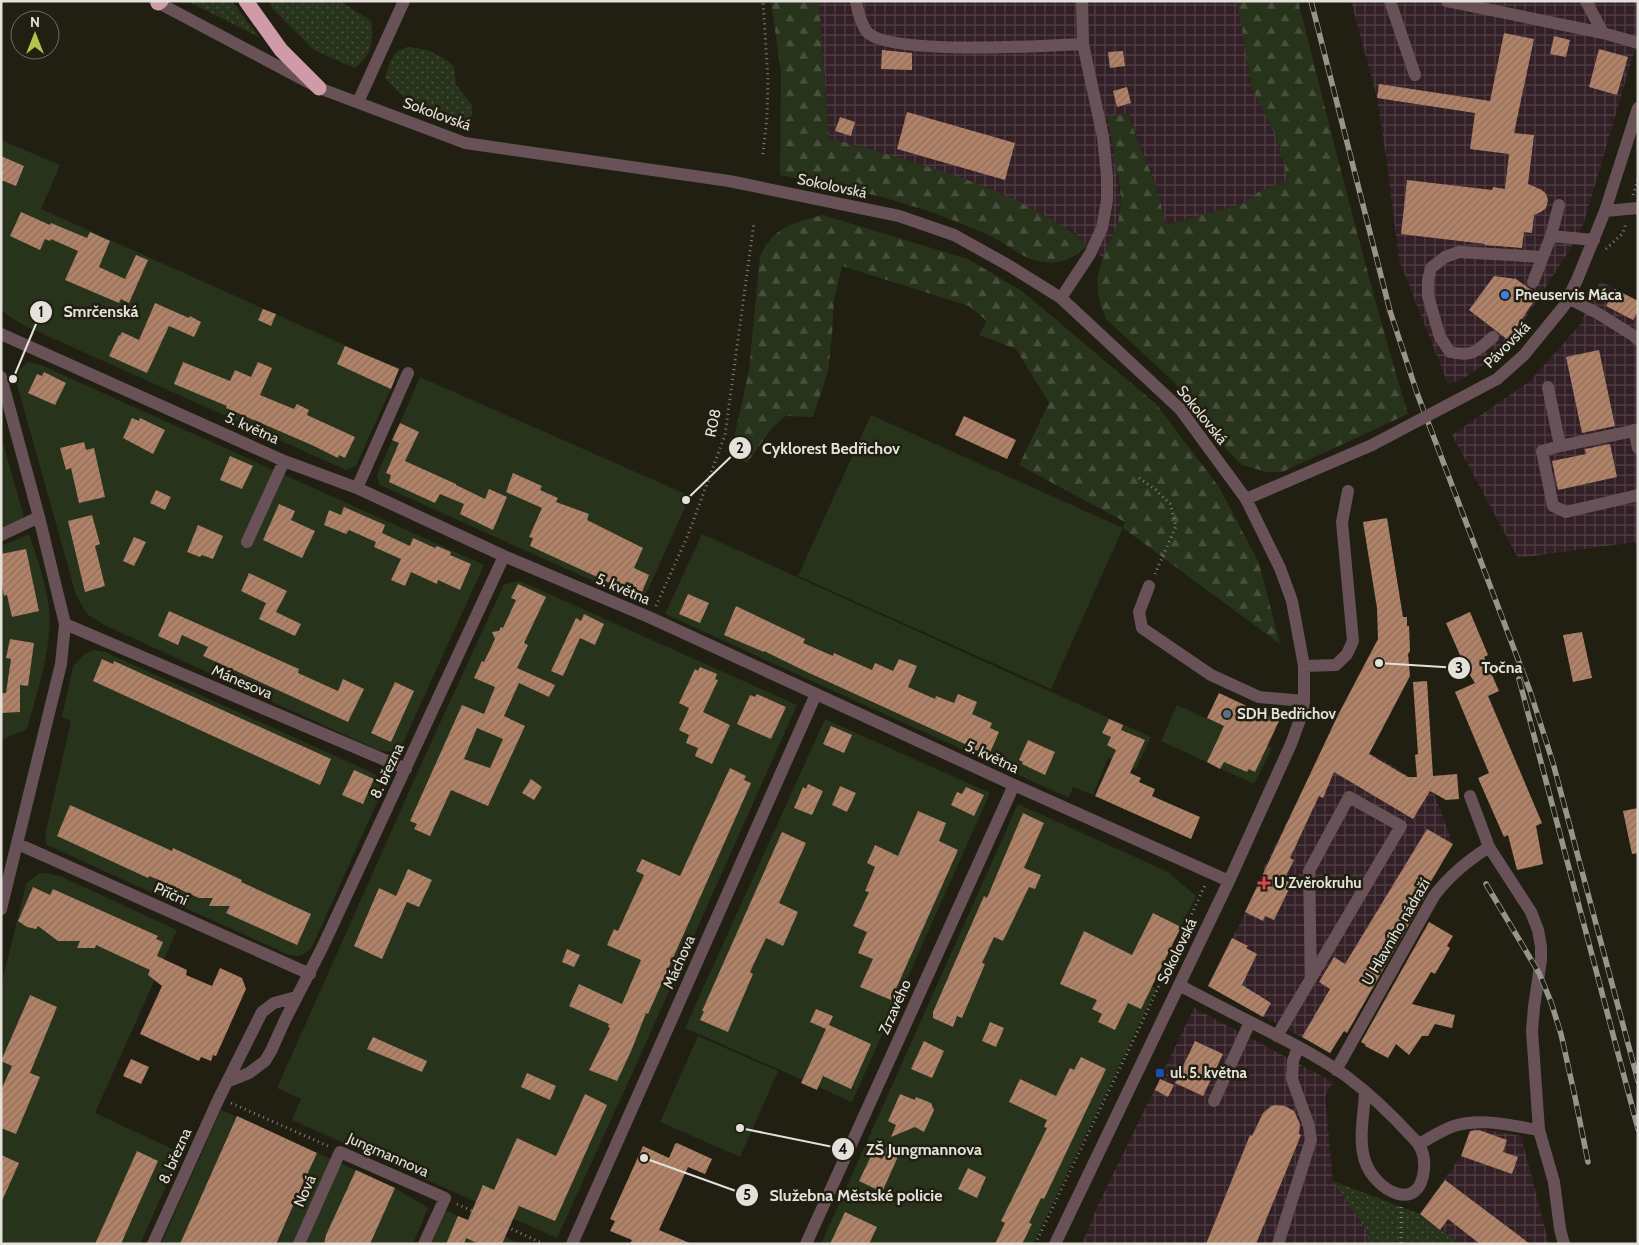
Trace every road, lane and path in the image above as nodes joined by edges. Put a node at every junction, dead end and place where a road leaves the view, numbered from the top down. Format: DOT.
graph roads {
  1 [pos="246,1"];
  2 [pos="404,1"];
  3 [pos="763,1"];
  4 [pos="856,1"];
  5 [pos="1082,1"];
  6 [pos="1390,1"];
  7 [pos="1447,1"];
  8 [pos="1586,1"];
  9 [pos="158,2"];
  10 [pos="1603,33"];
  11 [pos="1638,43"];
  12 [pos="1083,44"];
  13 [pos="1415,75"];
  14 [pos="319,88"];
  15 [pos="358,102"];
  16 [pos="1638,108"];
  17 [pos="763,154"];
  18 [pos="1560,205"];
  19 [pos="1638,208"];
  20 [pos="1605,211"];
  21 [pos="754,222"];
  22 [pos="1551,236"];
  23 [pos="1594,240"];
  24 [pos="1543,257"];
  25 [pos="1533,282"];
  26 [pos="1061,298"];
  27 [pos="1568,298"];
  28 [pos="1,334"];
  29 [pos="1493,337"];
  30 [pos="1638,340"];
  31 [pos="408,374"];
  32 [pos="1,377"];
  33 [pos="1548,387"];
  34 [pos="1636,430"];
  35 [pos="1560,446"];
  36 [pos="1638,448"];
  37 [pos="284,460"];
  38 [pos="1139,478"];
  39 [pos="357,488"];
  40 [pos="1348,491"];
  41 [pos="1638,495"];
  42 [pos="1246,499"];
  43 [pos="39,517"];
  44 [pos="1,535"];
  45 [pos="247,542"];
  46 [pos="504,556"];
  47 [pos="1149,586"];
  48 [pos="651,618"];
  49 [pos="65,624"];
  50 [pos="1304,666"];
  51 [pos="816,694"];
  52 [pos="1304,701"];
  53 [pos="406,769"];
  54 [pos="1014,785"];
  55 [pos="1470,796"];
  56 [pos="18,844"];
  57 [pos="1489,847"];
  58 [pos="1210,873"];
  59 [pos="5,876"];
  60 [pos="1229,881"];
  61 [pos="1,909"];
  62 [pos="310,974"];
  63 [pos="1311,979"];
  64 [pos="1179,985"];
  65 [pos="296,997"];
  66 [pos="1250,1022"];
  67 [pos="1277,1036"];
  68 [pos="1298,1047"];
  69 [pos="1336,1070"];
  70 [pos="227,1082"];
  71 [pos="1365,1093"];
  72 [pos="219,1098"];
  73 [pos="1214,1101"];
  74 [pos="1539,1130"];
  75 [pos="1419,1144"];
  76 [pos="340,1152"];
  77 [pos="1401,1195"];
  78 [pos="445,1198"];
  79 [pos="153,1244"];
  80 [pos="299,1244"];
  81 [pos="424,1244"];
  82 [pos="544,1244"];
  83 [pos="572,1244"];
  84 [pos="806,1244"];
  85 [pos="1035,1244"];
  86 [pos="1055,1244"];
  87 [pos="1278,1244"];
  88 [pos="1401,1244"];
  89 [pos="1564,1244"];
  1 -- 14 [label="highway"];
  2 -- 15 [label="street"];
  3 -- 17 [label="path"];
  4 -- 12 [label="street"];
  5 -- 12 [label="street"];
  6 -- 13 [label="street"];
  7 -- 10 [label="street"];
  8 -- 10 [label="street"];
  9 -- 14 [label="street, Sokolovská"];
  10 -- 11 [label="street"];
  12 -- 26 [label="street"];
  14 -- 15 [label="street, Sokolovská"];
  15 -- 26 [label="street, Sokolovská"];
  16 -- 20 [label="street, Pávovská"];
  18 -- 22 [label="street"];
  19 -- 20 [label="street"];
  20 -- 23 [label="street, Pávovská"];
  21 -- 48 [label="path, R08"];
  22 -- 23 [label="street"];
  22 -- 24 [label="street"];
  23 -- 27 [label="street, Pávovská"];
  24 -- 25 [label="street"];
  24 -- 29 [label="street"];
  26 -- 42 [label="street, Sokolovská"];
  27 -- 30 [label="street"];
  27 -- 42 [label="street, Pávovská, bridge"];
  28 -- 37 [label="street, 5. května"];
  31 -- 39 [label="street"];
  32 -- 43 [label="street"];
  33 -- 35 [label="street"];
  34 -- 35 [label="street"];
  34 -- 36 [label="street"];
  35 -- 41 [label="street"];
  37 -- 39 [label="street, 5. května"];
  37 -- 45 [label="street"];
  38 -- 47 [label="path"];
  39 -- 46 [label="street, 5. května"];
  40 -- 50 [label="street"];
  42 -- 50 [label="street, Sokolovská"];
  43 -- 44 [label="street"];
  43 -- 49 [label="street"];
  46 -- 48 [label="street, 5. května"];
  46 -- 53 [label="street, 8. března"];
  47 -- 52 [label="street"];
  48 -- 51 [label="street, 5. května"];
  49 -- 53 [label="street, Mánesova"];
  49 -- 56 [label="street"];
  50 -- 52 [label="street, Sokolovská"];
  51 -- 54 [label="street, 5. května"];
  51 -- 83 [label="street, Máchova"];
  52 -- 60 [label="street, Sokolovská"];
  53 -- 62 [label="street, 8. března"];
  54 -- 58 [label="street, 5. května"];
  54 -- 84 [label="street, Zrzavého"];
  55 -- 57 [label="street"];
  56 -- 59 [label="street"];
  56 -- 62 [label="street, Příční"];
  57 -- 69 [label="street, U Hlavního nádraží"];
  57 -- 74 [label="street"];
  58 -- 60 [label="street, 5. května"];
  58 -- 85 [label="path"];
  59 -- 61 [label="street"];
  60 -- 64 [label="street, Sokolovská"];
  62 -- 65 [label="street, 8. března"];
  63 -- 63 [label="street"];
  63 -- 67 [label="street"];
  64 -- 66 [label="street"];
  64 -- 86 [label="street, Sokolovská"];
  65 -- 70 [label="street, 8. března"];
  65 -- 70 [label="street, 8. března"];
  66 -- 67 [label="street"];
  66 -- 73 [label="street"];
  67 -- 68 [label="street"];
  68 -- 69 [label="street"];
  68 -- 87 [label="street"];
  69 -- 71 [label="street"];
  70 -- 72 [label="street, 8. března"];
  71 -- 75 [label="street"];
  71 -- 77 [label="street"];
  72 -- 76 [label="path, Jungmannova"];
  72 -- 79 [label="street, 8. března"];
  74 -- 75 [label="street"];
  74 -- 89 [label="street"];
  75 -- 77 [label="street"];
  76 -- 78 [label="street, Jungmannova"];
  76 -- 80 [label="street, Nová"];
  77 -- 88 [label="path"];
  78 -- 81 [label="street"];
  78 -- 82 [label="path"];
}
